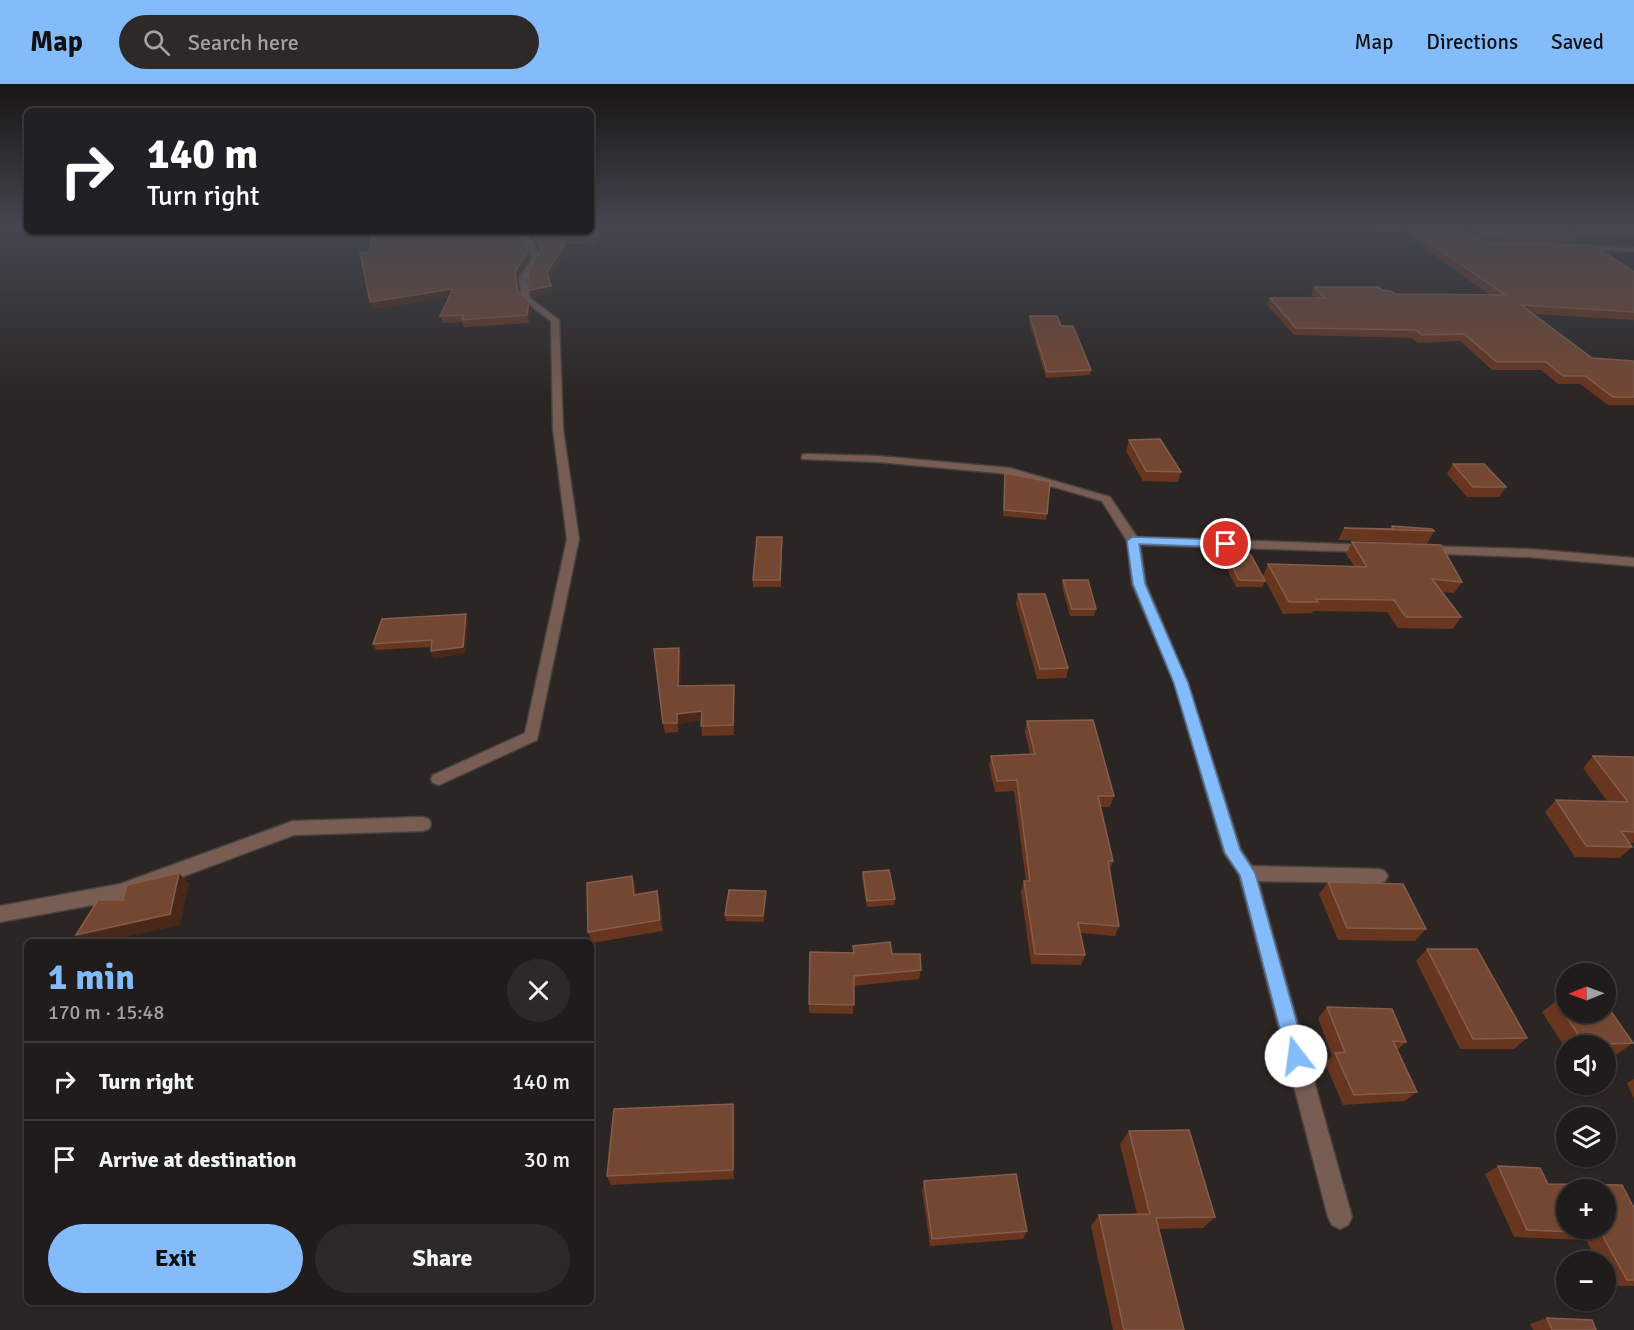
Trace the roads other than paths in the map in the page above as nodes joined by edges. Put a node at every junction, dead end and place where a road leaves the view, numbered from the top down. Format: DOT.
graph roads {
  1 [pos="523,282"];
  2 [pos="807,457"];
  3 [pos="1133,541"];
  4 [pos="1378,548"];
  5 [pos="1413,549"];
  6 [pos="1634,562"];
  7 [pos="439,779"];
  8 [pos="423,824"];
  9 [pos="1247,873"];
  10 [pos="1379,876"];
  11 [pos="0,914"];
  12 [pos="1340,1217"];
  1 -- 7 [label="street"];
  2 -- 3 [label="street"];
  3 -- 4 [label="street"];
  3 -- 9 [label="street"];
  5 -- 6 [label="street"];
  8 -- 11 [label="street"];
  9 -- 10 [label="street"];
  9 -- 12 [label="street"];
}
